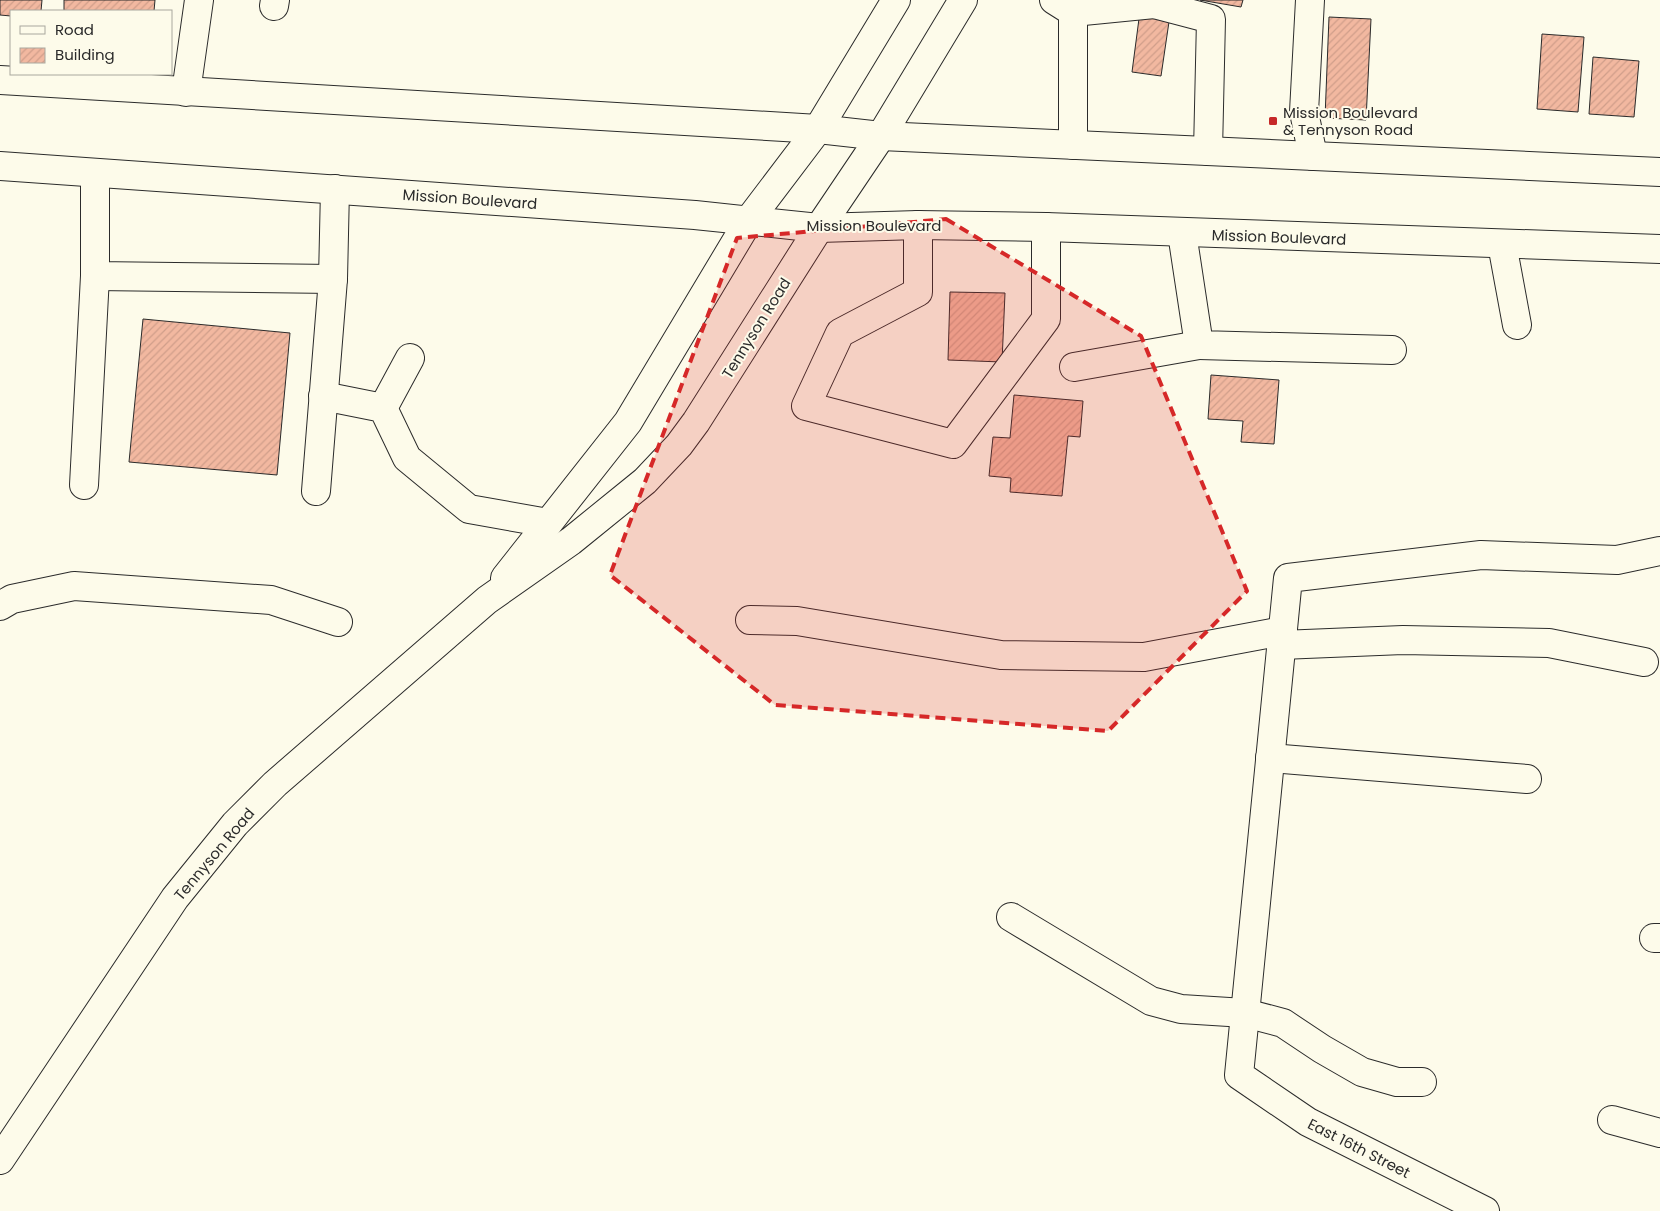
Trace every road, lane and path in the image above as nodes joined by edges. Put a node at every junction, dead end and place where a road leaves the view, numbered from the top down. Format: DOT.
graph roads {
  1 [pos="199,0"];
  2 [pos="896,0"];
  3 [pos="963,0"];
  4 [pos="1310,0"];
  5 [pos="1155,2"];
  6 [pos="1063,6"];
  7 [pos="0,80"];
  8 [pos="186,92"];
  9 [pos="818,129"];
  10 [pos="881,136"];
  11 [pos="1073,145"];
  12 [pos="1208,151"];
  13 [pos="1313,156"];
  14 [pos="0,166"];
  15 [pos="1659,166"];
  16 [pos="95,173"];
  17 [pos="335,190"];
  18 [pos="749,220"];
  19 [pos="918,225"];
  20 [pos="1046,227"];
  21 [pos="818,228"];
  22 [pos="1182,233"];
  23 [pos="1502,244"];
  24 [pos="1660,249"];
  25 [pos="95,276"];
  26 [pos="333,279"];
  27 [pos="1517,325"];
  28 [pos="1199,345"];
  29 [pos="1392,350"];
  30 [pos="410,358"];
  31 [pos="1074,367"];
  32 [pos="324,396"];
  33 [pos="383,408"];
  34 [pos="84,485"];
  35 [pos="316,491"];
  36 [pos="548,523"];
  37 [pos="1660,551"];
  38 [pos="487,600"];
  39 [pos="0,606"];
  40 [pos="750,620"];
  41 [pos="338,622"];
  42 [pos="1282,638"];
  43 [pos="1644,662"];
  44 [pos="1270,758"];
  45 [pos="1528,779"];
  46 [pos="1011,917"];
  47 [pos="1245,1013"];
  48 [pos="1422,1082"];
  49 [pos="1612,1120"];
  50 [pos="1660,1133"];
  51 [pos="0,1160"];
  52 [pos="1485,1211"];
  1 -- 8 [label="main road"];
  2 -- 9 [label="main road, Tennyson Road"];
  3 -- 10 [label="main road, Tennyson Road"];
  4 -- 13 [label="main road"];
  5 -- 6 [label="main road"];
  5 -- 12 [label="main road"];
  6 -- 11 [label="main road"];
  7 -- 8 [label="main road"];
  8 -- 9 [label="main road"];
  9 -- 10 [label="main road"];
  9 -- 18 [label="main road, Tennyson Road"];
  10 -- 11 [label="main road"];
  10 -- 21 [label="main road, Tennyson Road"];
  11 -- 12 [label="main road"];
  12 -- 13 [label="main road"];
  13 -- 15 [label="main road"];
  14 -- 16 [label="main road, Mission Boulevard"];
  16 -- 17 [label="main road, Mission Boulevard"];
  16 -- 25 [label="main road"];
  17 -- 18 [label="main road, Mission Boulevard"];
  17 -- 26 [label="main road"];
  18 -- 21 [label="main road, Mission Boulevard"];
  18 -- 36 [label="main road, Tennyson Road"];
  19 -- 20 [label="main road, Mission Boulevard"];
  19 -- 20 [label="main road"];
  19 -- 21 [label="main road, Mission Boulevard"];
  20 -- 22 [label="main road, Mission Boulevard"];
  21 -- 38 [label="main road, Tennyson Road"];
  22 -- 23 [label="main road, Mission Boulevard"];
  22 -- 28 [label="main road"];
  23 -- 24 [label="main road, Mission Boulevard"];
  23 -- 27 [label="main road"];
  25 -- 26 [label="main road"];
  25 -- 34 [label="main road"];
  26 -- 32 [label="main road"];
  28 -- 29 [label="main road"];
  28 -- 31 [label="main road"];
  30 -- 33 [label="main road"];
  32 -- 33 [label="main road"];
  32 -- 35 [label="main road"];
  33 -- 36 [label="main road"];
  36 -- 38 [label="main road, Tennyson Road"];
  37 -- 42 [label="main road"];
  38 -- 51 [label="main road, Tennyson Road"];
  39 -- 41 [label="main road"];
  40 -- 42 [label="main road"];
  42 -- 43 [label="main road"];
  42 -- 44 [label="main road"];
  44 -- 45 [label="main road"];
  44 -- 47 [label="main road"];
  46 -- 47 [label="main road"];
  47 -- 48 [label="main road"];
  47 -- 52 [label="main road, East 16th Street"];
  49 -- 50 [label="main road"];
}
